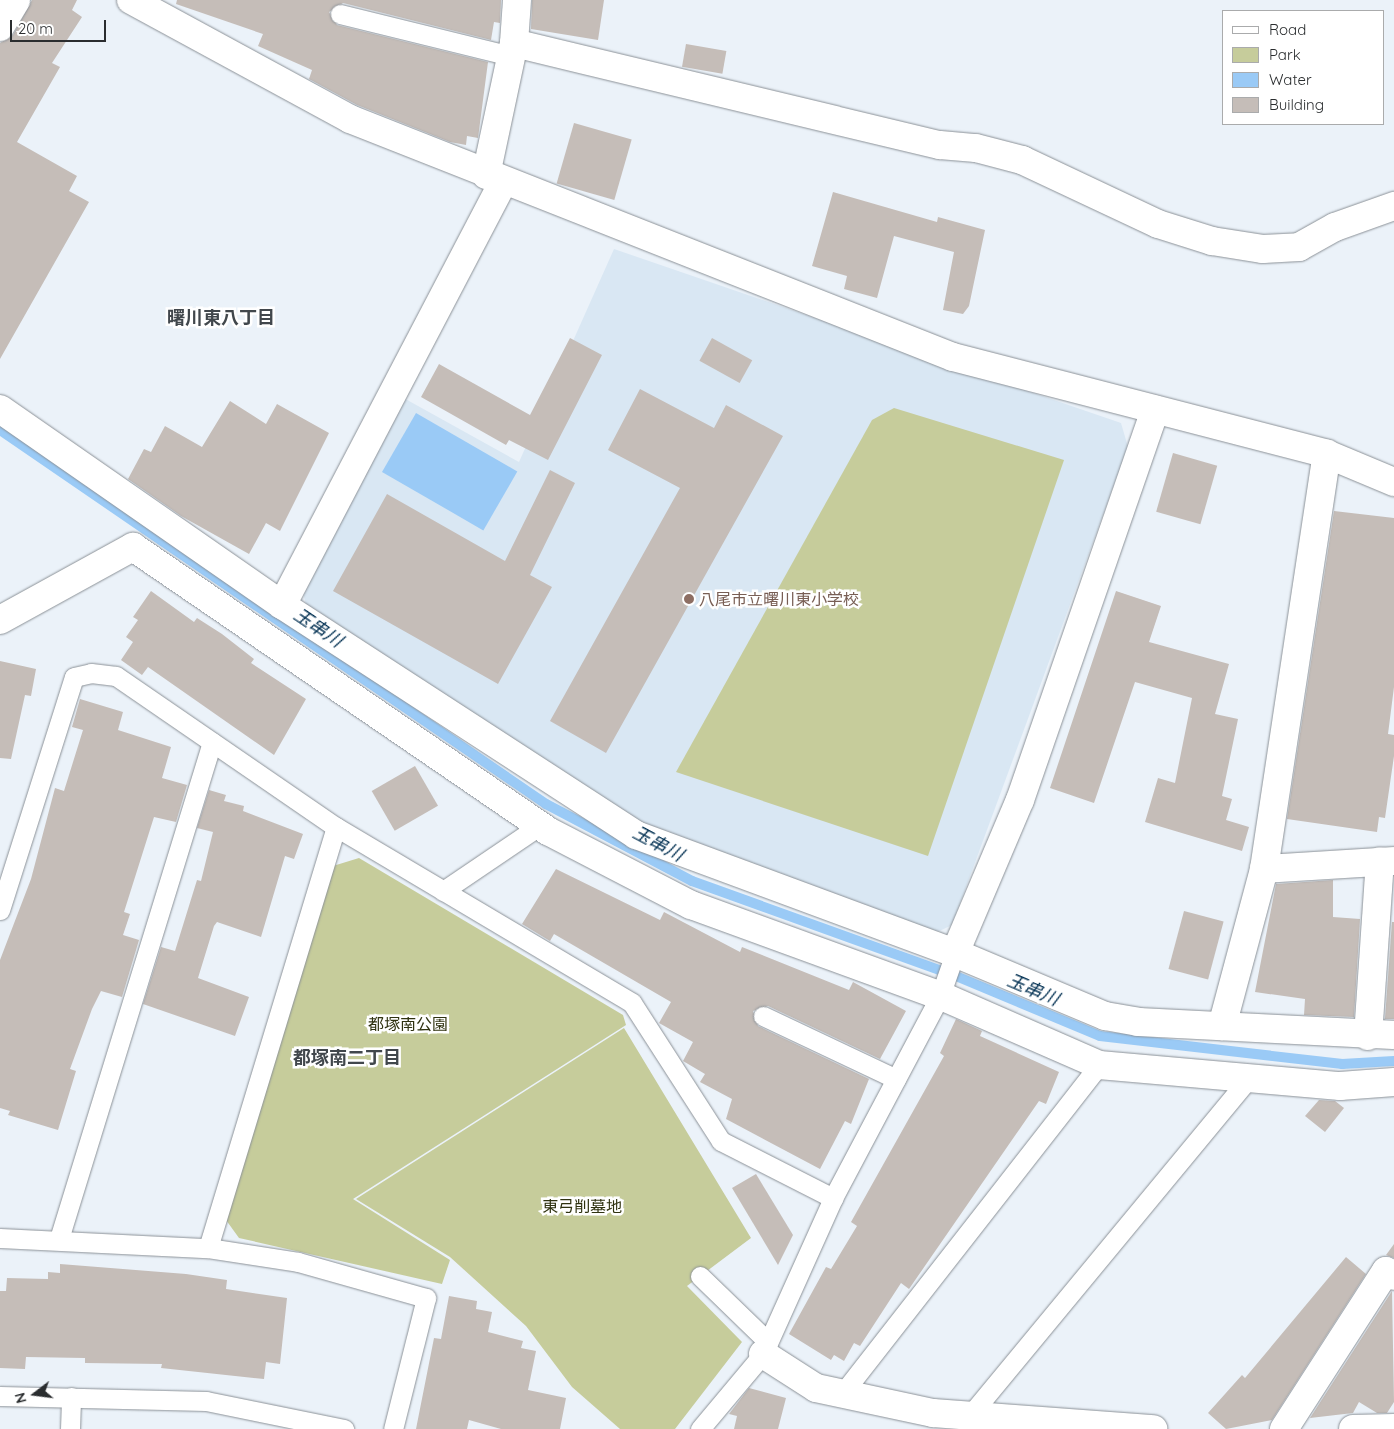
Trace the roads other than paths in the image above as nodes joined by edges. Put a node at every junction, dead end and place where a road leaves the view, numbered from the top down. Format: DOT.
graph roads {
  1 [pos="16,0"];
  2 [pos="131,0"];
  3 [pos="518,0"];
  4 [pos="340,14"];
  5 [pos="0,27"];
  6 [pos="512,49"];
  7 [pos="494,179"];
  8 [pos="1394,206"];
  9 [pos="0,409"];
  10 [pos="1155,410"];
  11 [pos="1327,454"];
  12 [pos="1394,482"];
  13 [pos="282,605"];
  14 [pos="0,620"];
  15 [pos="212,742"];
  16 [pos="336,826"];
  17 [pos="539,826"];
  18 [pos="1387,861"];
  19 [pos="1264,869"];
  20 [pos="443,891"];
  21 [pos="0,910"];
  22 [pos="956,953"];
  23 [pos="940,996"];
  24 [pos="763,1016"];
  25 [pos="1222,1026"];
  26 [pos="1381,1035"];
  27 [pos="1099,1065"];
  28 [pos="1251,1076"];
  29 [pos="896,1079"];
  30 [pos="1394,1082"];
  31 [pos="833,1198"];
  32 [pos="0,1238"];
  33 [pos="59,1239"];
  34 [pos="208,1248"];
  35 [pos="700,1276"];
  36 [pos="1394,1276"];
  37 [pos="765,1348"];
  38 [pos="842,1394"];
  39 [pos="0,1396"];
  40 [pos="71,1398"];
  41 [pos="971,1414"];
  42 [pos="1394,1428"];
  43 [pos="70,1429"];
  44 [pos="344,1429"];
  45 [pos="393,1429"];
  46 [pos="700,1429"];
  47 [pos="1153,1429"];
  48 [pos="1284,1429"];
  49 [pos="1353,1429"];
  1 -- 5 [label="street"];
  2 -- 7 [label="street"];
  3 -- 6 [label="street"];
  4 -- 6 [label="lane"];
  6 -- 7 [label="street"];
  6 -- 8 [label="street"];
  7 -- 10 [label="street"];
  7 -- 13 [label="street"];
  9 -- 13 [label="street"];
  10 -- 11 [label="street"];
  10 -- 22 [label="street"];
  11 -- 12 [label="street"];
  11 -- 19 [label="street"];
  13 -- 22 [label="street"];
  14 -- 17 [label="street"];
  15 -- 16 [label="lane"];
  15 -- 21 [label="lane"];
  15 -- 33 [label="lane"];
  16 -- 20 [label="lane"];
  16 -- 34 [label="lane"];
  17 -- 20 [label="lane"];
  17 -- 23 [label="street"];
  18 -- 19 [label="street"];
  18 -- 26 [label="street"];
  19 -- 25 [label="street"];
  20 -- 31 [label="lane"];
  22 -- 23 [label="lane"];
  22 -- 25 [label="street"];
  23 -- 27 [label="street"];
  23 -- 29 [label="lane"];
  24 -- 29 [label="lane"];
  25 -- 26 [label="street"];
  27 -- 28 [label="street"];
  27 -- 38 [label="lane"];
  28 -- 30 [label="street"];
  28 -- 41 [label="lane"];
  29 -- 31 [label="lane"];
  31 -- 37 [label="lane"];
  32 -- 33 [label="lane"];
  33 -- 34 [label="lane"];
  34 -- 45 [label="lane"];
  35 -- 37 [label="lane"];
  36 -- 48 [label="street"];
  37 -- 38 [label="street"];
  37 -- 46 [label="lane"];
  38 -- 41 [label="street"];
  39 -- 40 [label="lane"];
  40 -- 43 [label="lane"];
  40 -- 44 [label="lane"];
  41 -- 47 [label="street"];
  42 -- 49 [label="street"];
}
